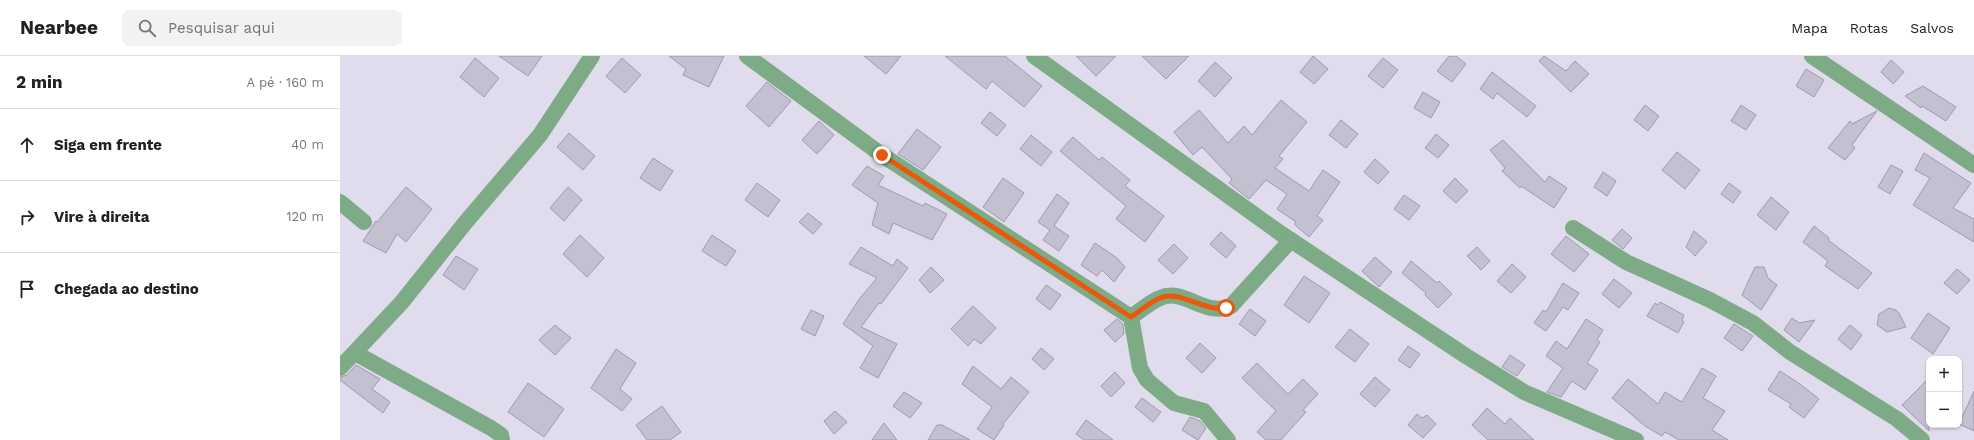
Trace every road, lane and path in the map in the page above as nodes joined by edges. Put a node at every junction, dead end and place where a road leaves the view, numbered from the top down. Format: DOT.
graph roads {
  1 [pos="592,56"];
  2 [pos="747,56"];
  3 [pos="1034,56"];
  4 [pos="1812,56"];
  5 [pos="1974,165"];
  6 [pos="340,202"];
  7 [pos="364,222"];
  8 [pos="1573,228"];
  9 [pos="1291,240"];
  10 [pos="1131,317"];
  11 [pos="355,353"];
  12 [pos="340,368"];
  13 [pos="502,440"];
  14 [pos="1228,440"];
  15 [pos="1636,440"];
  16 [pos="1922,440"];
  1 -- 11 [label="street"];
  2 -- 10 [label="street"];
  3 -- 9 [label="street"];
  4 -- 5 [label="street"];
  6 -- 7 [label="street"];
  8 -- 16 [label="street"];
  9 -- 10 [label="street"];
  9 -- 15 [label="street"];
  10 -- 14 [label="street"];
  11 -- 12 [label="street"];
  11 -- 13 [label="street"];
}
